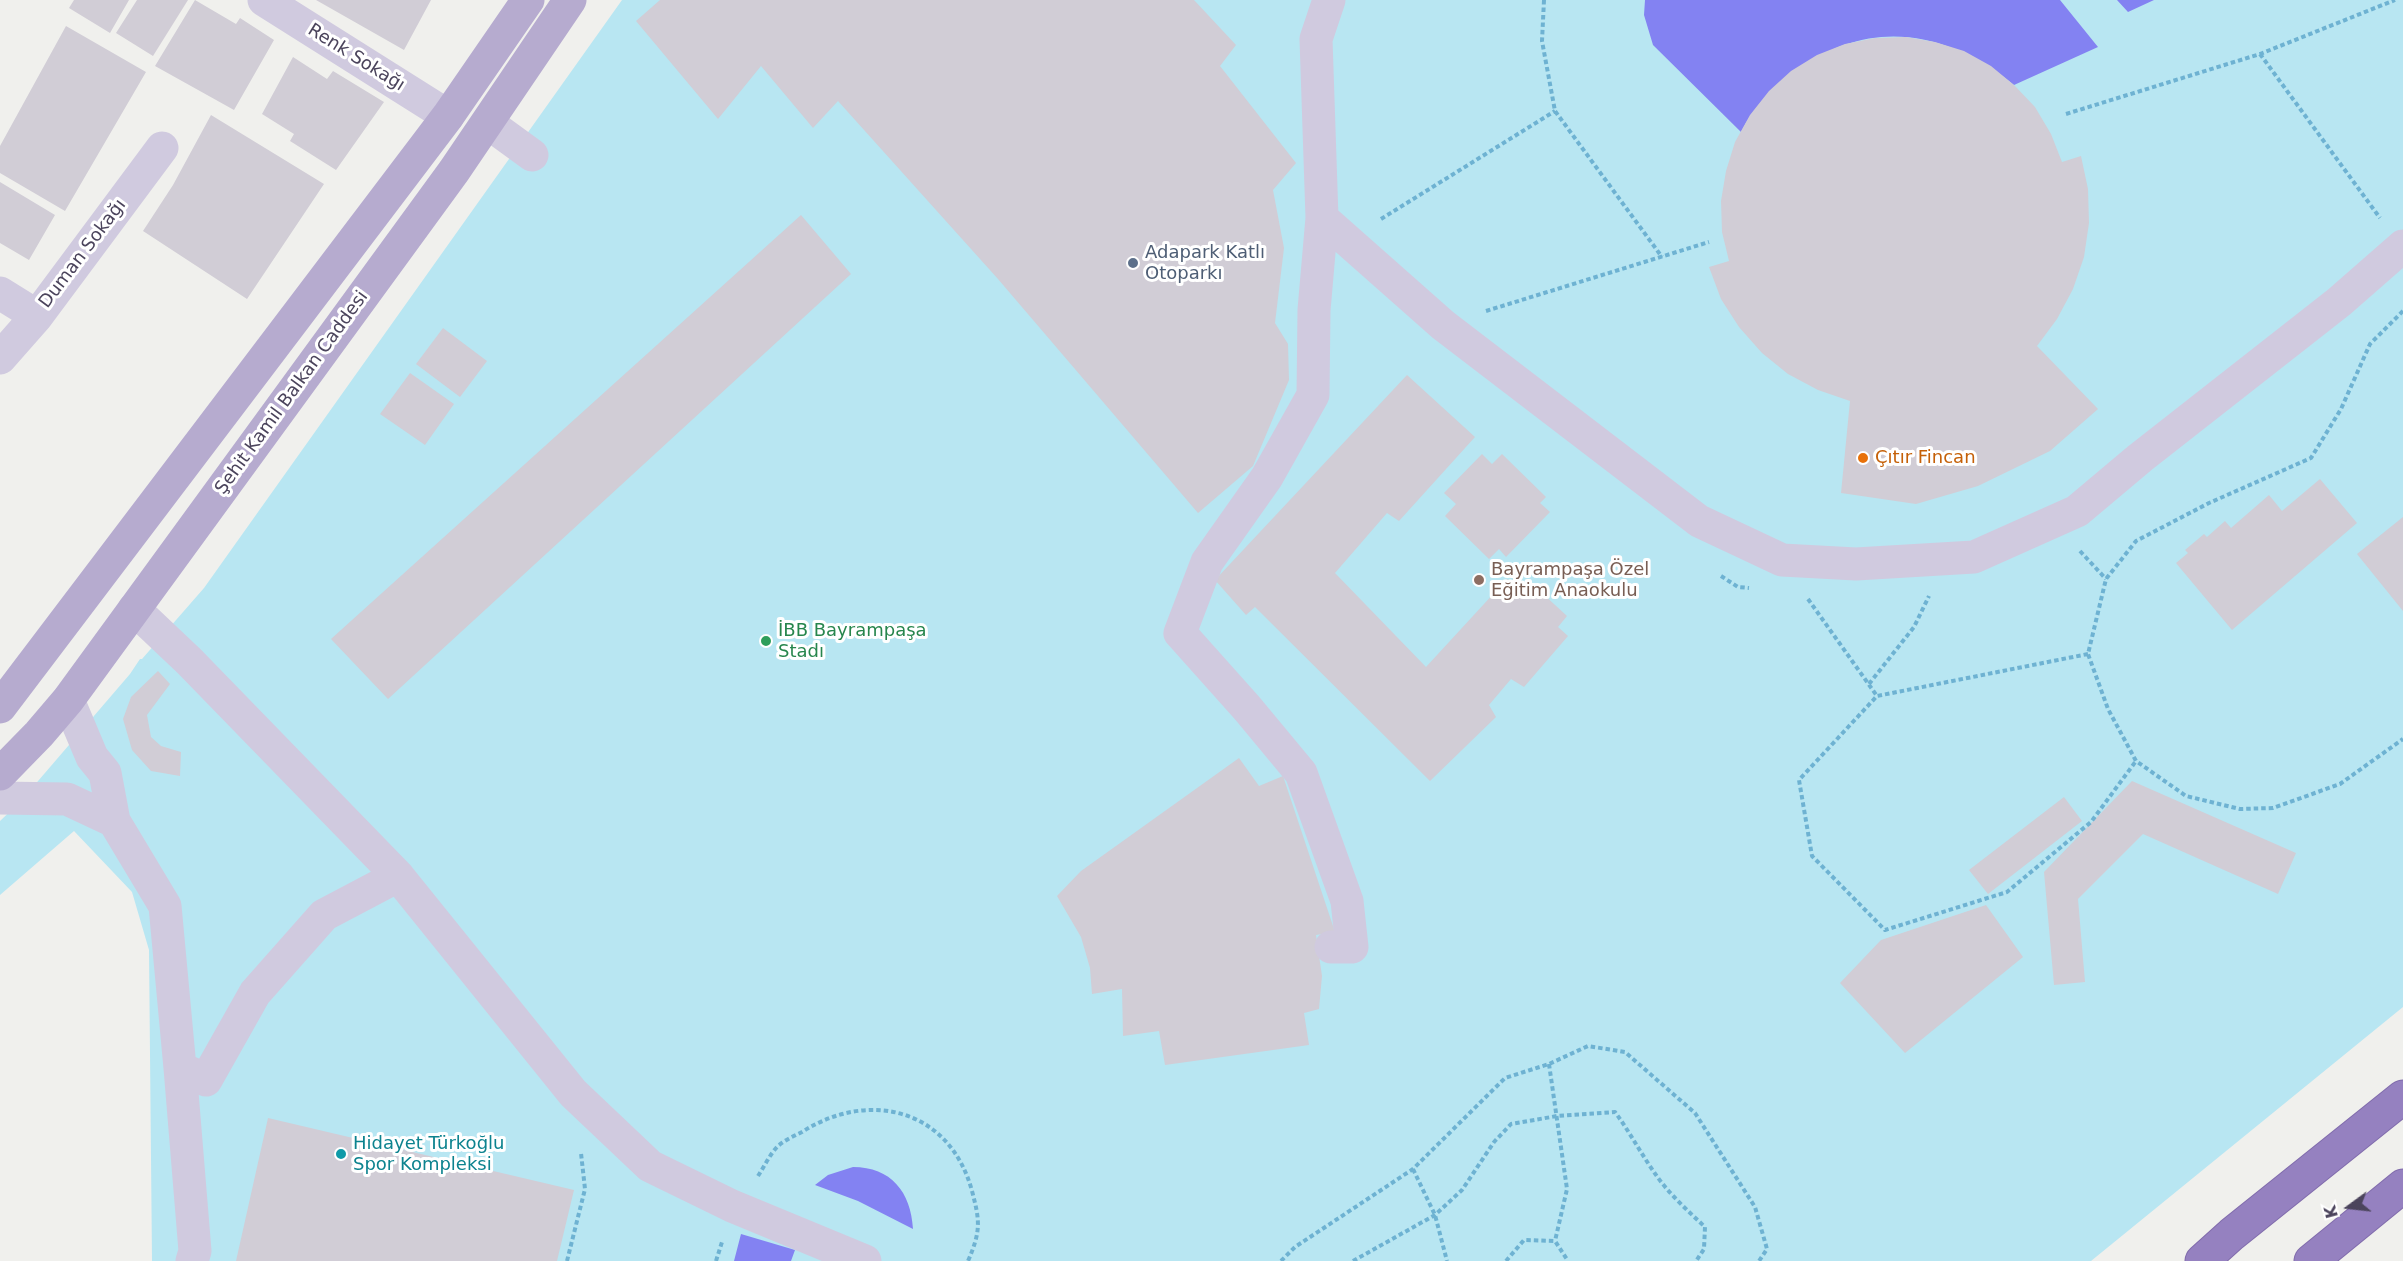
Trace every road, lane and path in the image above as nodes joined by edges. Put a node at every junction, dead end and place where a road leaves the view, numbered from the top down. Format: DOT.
graph roads {
  1 [pos="264,0"];
  2 [pos="528,0"];
  3 [pos="570,0"];
  4 [pos="1329,0"];
  5 [pos="1544,0"];
  6 [pos="2395,0"];
  7 [pos="2260,54"];
  8 [pos="1555,111"];
  9 [pos="2066,114"];
  10 [pos="448,116"];
  11 [pos="488,123"];
  12 [pos="162,148"];
  13 [pos="532,155"];
  14 [pos="1322,218"];
  15 [pos="1347,240"];
  16 [pos="1709,242"];
  17 [pos="2402,247"];
  18 [pos="1662,257"];
  19 [pos="0,293"];
  20 [pos="2403,311"];
  21 [pos="37,316"];
  22 [pos="1443,325"];
  23 [pos="0,358"];
  24 [pos="1942,559"];
  25 [pos="1782,560"];
  26 [pos="134,609"];
  27 [pos="2088,654"];
  28 [pos="1869,684"];
  29 [pos="1878,696"];
  30 [pos="68,700"];
  31 [pos="0,707"];
  32 [pos="2403,740"];
  33 [pos="2136,761"];
  34 [pos="0,774"];
  35 [pos="0,798"];
  36 [pos="114,821"];
  37 [pos="398,876"];
  38 [pos="1331,947"];
  39 [pos="1550,1064"];
  40 [pos="180,1068"];
  41 [pos="573,1092"];
  42 [pos="2403,1097"];
  43 [pos="1557,1116"];
  44 [pos="1413,1169"];
  45 [pos="2403,1186"];
  46 [pos="732,1206"];
  47 [pos="1435,1215"];
  48 [pos="1555,1241"];
  49 [pos="192,1261"];
  50 [pos="567,1261"];
  51 [pos="865,1261"];
  52 [pos="968,1261"];
  53 [pos="1281,1261"];
  54 [pos="1353,1261"];
  55 [pos="1448,1261"];
  56 [pos="1506,1261"];
  57 [pos="1568,1261"];
  58 [pos="1696,1261"];
  59 [pos="1759,1261"];
  60 [pos="2202,1261"];
  61 [pos="2311,1261"];
  1 -- 10 [label="street, Renk Sokağı"];
  2 -- 10 [label="main road"];
  3 -- 11 [label="main road, Şehit Kamil Balkan Caddesi"];
  4 -- 14 [label="street"];
  5 -- 8 [label="path"];
  6 -- 7 [label="path"];
  7 -- 9 [label="path"];
  7 -- 17 [label="path"];
  8 -- 15 [label="path"];
  8 -- 18 [label="path"];
  10 -- 31 [label="main road"];
  11 -- 13 [label="street"];
  11 -- 26 [label="main road, Şehit Kamil Balkan Caddesi"];
  12 -- 21 [label="street, Duman Sokağı"];
  14 -- 15 [label="street"];
  14 -- 38 [label="street"];
  15 -- 22 [label="street"];
  16 -- 18 [label="path"];
  17 -- 24 [label="street"];
  18 -- 22 [label="path"];
  19 -- 21 [label="street"];
  20 -- 27 [label="path"];
  21 -- 23 [label="street, Duman Sokağı"];
  22 -- 25 [label="street"];
  24 -- 25 [label="street"];
  24 -- 28 [label="path"];
  25 -- 28 [label="path"];
  26 -- 30 [label="main road, Şehit Kamil Balkan Caddesi"];
  26 -- 37 [label="street"];
  27 -- 29 [label="path"];
  27 -- 33 [label="path"];
  28 -- 29 [label="path"];
  29 -- 33 [label="path"];
  30 -- 34 [label="main road, Şehit Kamil Balkan Caddesi"];
  30 -- 36 [label="street"];
  32 -- 33 [label="path"];
  35 -- 36 [label="street"];
  36 -- 40 [label="street"];
  37 -- 40 [label="street"];
  37 -- 41 [label="street"];
  39 -- 43 [label="path"];
  39 -- 44 [label="path"];
  39 -- 59 [label="path"];
  40 -- 49 [label="street"];
  41 -- 46 [label="street"];
  41 -- 50 [label="path"];
  42 -- 60 [label="highway"];
  43 -- 47 [label="path"];
  43 -- 48 [label="path"];
  43 -- 58 [label="path"];
  44 -- 47 [label="path"];
  44 -- 53 [label="path"];
  45 -- 61 [label="highway"];
  46 -- 51 [label="street"];
  46 -- 52 [label="path"];
  47 -- 54 [label="path"];
  47 -- 55 [label="path"];
  48 -- 56 [label="path"];
  48 -- 57 [label="path"];
}
